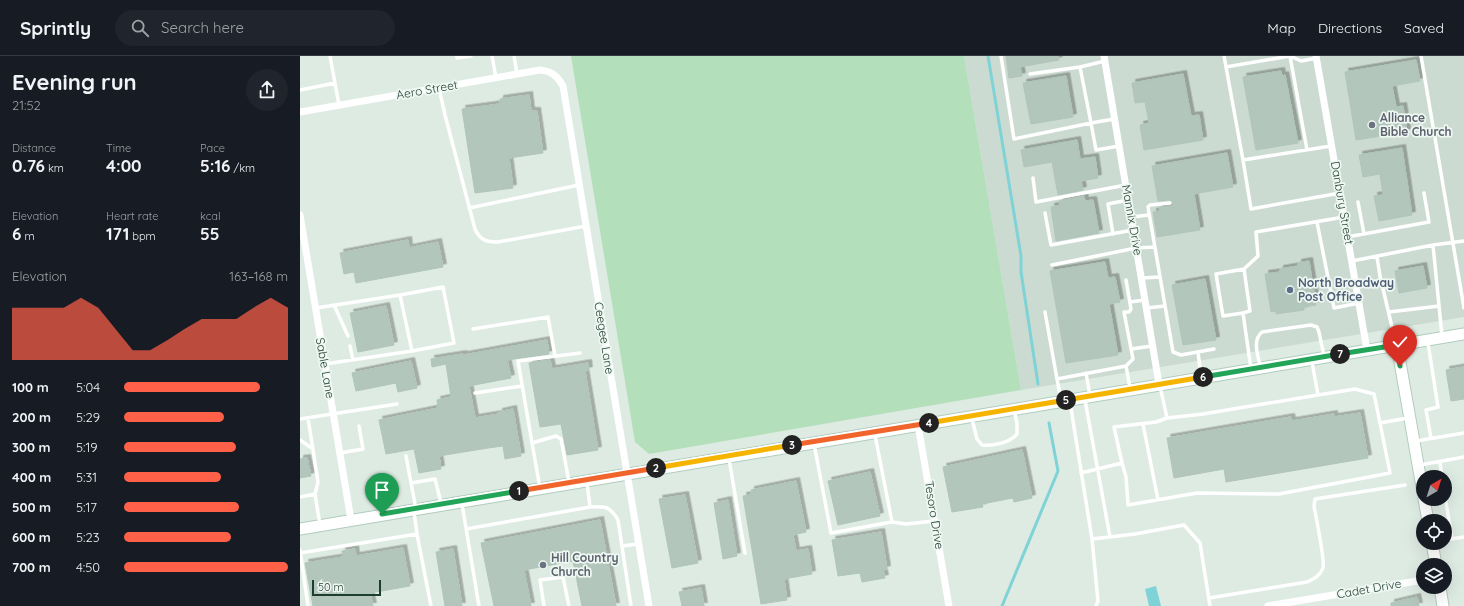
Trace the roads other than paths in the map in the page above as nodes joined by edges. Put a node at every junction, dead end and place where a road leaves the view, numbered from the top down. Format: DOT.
graph roads {
  1 [pos="330,56"];
  2 [pos="457,56"];
  3 [pos="471,56"];
  4 [pos="492,56"];
  5 [pos="514,56"];
  6 [pos="1001,56"];
  7 [pos="1224,56"];
  8 [pos="1290,56"];
  9 [pos="1300,56"];
  10 [pos="1421,56"];
  11 [pos="1317,57"];
  12 [pos="1104,59"];
  13 [pos="1301,61"];
  14 [pos="1080,67"];
  15 [pos="1226,67"];
  16 [pos="518,74"];
  17 [pos="554,74"];
  18 [pos="1030,74"];
  19 [pos="496,78"];
  20 [pos="335,83"];
  21 [pos="439,88"];
  22 [pos="300,90"];
  23 [pos="339,105"];
  24 [pos="300,112"];
  25 [pos="1114,119"];
  26 [pos="1091,123"];
  27 [pos="1119,146"];
  28 [pos="1332,146"];
  29 [pos="1307,150"];
  30 [pos="1243,160"];
  31 [pos="1033,178"];
  32 [pos="579,185"];
  33 [pos="1126,185"];
  34 [pos="1340,193"];
  35 [pos="1424,193"];
  36 [pos="1128,200"];
  37 [pos="1358,202"];
  38 [pos="1170,203"];
  39 [pos="470,208"];
  40 [pos="1045,213"];
  41 [pos="300,215"];
  42 [pos="1149,215"];
  43 [pos="1131,217"];
  44 [pos="1344,217"];
  45 [pos="1317,222"];
  46 [pos="586,226"];
  47 [pos="1134,230"];
  48 [pos="1113,234"];
  49 [pos="1364,234"];
  50 [pos="1348,237"];
  51 [pos="1464,241"];
  52 [pos="1453,243"];
  53 [pos="1433,245"];
  54 [pos="1155,246"];
  55 [pos="1136,248"];
  56 [pos="1377,256"];
  57 [pos="1352,261"];
  58 [pos="1052,265"];
  59 [pos="308,266"];
  60 [pos="300,268"];
  61 [pos="1244,269"];
  62 [pos="1160,277"];
  63 [pos="1142,278"];
  64 [pos="1126,280"];
  65 [pos="400,294"];
  66 [pos="1145,300"];
  67 [pos="1130,302"];
  68 [pos="1359,303"];
  69 [pos="334,305"];
  70 [pos="1165,306"];
  71 [pos="1439,306"];
  72 [pos="315,308"];
  73 [pos="1146,308"];
  74 [pos="1464,308"];
  75 [pos="1045,312"];
  76 [pos="1389,312"];
  77 [pos="1243,313"];
  78 [pos="473,329"];
  79 [pos="1464,334"];
  80 [pos="348,336"];
  81 [pos="1442,337"];
  82 [pos="1427,340"];
  83 [pos="1397,345"];
  84 [pos="350,346"];
  85 [pos="1153,346"];
  86 [pos="1131,349"];
  87 [pos="1214,349"];
  88 [pos="1367,350"];
  89 [pos="412,351"];
  90 [pos="1198,352"];
  91 [pos="580,353"];
  92 [pos="555,356"];
  93 [pos="1324,357"];
  94 [pos="1312,359"];
  95 [pos="353,360"];
  96 [pos="325,364"];
  97 [pos="1126,366"];
  98 [pos="1256,368"];
  99 [pos="1086,373"];
  100 [pos="1201,377"];
  101 [pos="1057,379"];
  102 [pos="1160,384"];
  103 [pos="522,386"];
  104 [pos="1130,389"];
  105 [pos="475,394"];
  106 [pos="1318,395"];
  107 [pos="1088,396"];
  108 [pos="1065,400"];
  109 [pos="397,404"];
  110 [pos="1014,408"];
  111 [pos="333,414"];
  112 [pos="971,416"];
  113 [pos="308,418"];
  114 [pos="1167,418"];
  115 [pos="1410,418"];
  116 [pos="300,419"];
  117 [pos="1380,423"];
  118 [pos="918,424"];
  119 [pos="1143,424"];
  120 [pos="359,426"];
  121 [pos="875,432"];
  122 [pos="1464,433"];
  123 [pos="1431,438"];
  124 [pos="300,440"];
  125 [pos="1414,441"];
  126 [pos="814,442"];
  127 [pos="532,443"];
  128 [pos="313,449"];
  129 [pos="340,453"];
  130 [pos="406,456"];
  131 [pos="728,456"];
  132 [pos="1464,457"];
  133 [pos="1440,462"];
  134 [pos="1122,463"];
  135 [pos="1418,466"];
  136 [pos="1098,469"];
  137 [pos="1419,470"];
  138 [pos="1441,470"];
  139 [pos="626,473"];
  140 [pos="1081,473"];
  141 [pos="586,480"];
  142 [pos="411,483"];
  143 [pos="569,483"];
  144 [pos="1405,485"];
  145 [pos="540,488"];
  146 [pos="314,494"];
  147 [pos="300,497"];
  148 [pos="1158,500"];
  149 [pos="462,501"];
  150 [pos="441,504"];
  151 [pos="590,507"];
  152 [pos="414,509"];
  153 [pos="351,520"];
  154 [pos="934,521"];
  155 [pos="892,522"];
  156 [pos="320,525"];
  157 [pos="300,529"];
  158 [pos="466,529"];
  159 [pos="417,534"];
  160 [pos="1110,537"];
  161 [pos="1464,537"];
  162 [pos="1092,539"];
  163 [pos="1452,539"];
  164 [pos="638,544"];
  165 [pos="622,546"];
  166 [pos="300,550"];
  167 [pos="300,553"];
  168 [pos="745,553"];
  169 [pos="1416,581"];
  170 [pos="1441,594"];
  171 [pos="1209,598"];
  172 [pos="1294,604"];
  173 [pos="308,606"];
  174 [pos="430,606"];
  175 [pos="479,606"];
  176 [pos="544,606"];
  177 [pos="569,606"];
  178 [pos="631,606"];
  179 [pos="649,606"];
  180 [pos="949,606"];
  181 [pos="1096,606"];
  182 [pos="1210,606"];
  183 [pos="1268,606"];
  184 [pos="1443,606"];
  1 -- 20 [label="lane"];
  2 -- 3 [label="lane"];
  4 -- 19 [label="lane"];
  5 -- 16 [label="lane"];
  6 -- 26 [label="lane"];
  7 -- 15 [label="lane"];
  8 -- 13 [label="lane"];
  8 -- 15 [label="lane"];
  8 -- 29 [label="lane"];
  9 -- 13 [label="lane"];
  10 -- 52 [label="lane"];
  11 -- 13 [label="lane"];
  11 -- 28 [label="street, Danbury Street"];
  12 -- 14 [label="lane"];
  12 -- 25 [label="street, Mannix Drive"];
  14 -- 18 [label="lane"];
  14 -- 26 [label="lane"];
  15 -- 30 [label="lane"];
  16 -- 17 [label="street, Aero Street"];
  16 -- 19 [label="street, Aero Street"];
  17 -- 32 [label="street, Ceegee Lane"];
  19 -- 21 [label="street, Aero Street"];
  20 -- 22 [label="lane"];
  20 -- 23 [label="lane"];
  21 -- 23 [label="street, Aero Street"];
  21 -- 39 [label="lane"];
  23 -- 24 [label="street, Aero Street"];
  25 -- 26 [label="lane"];
  25 -- 27 [label="street, Mannix Drive"];
  26 -- 27 [label="lane"];
  27 -- 33 [label="street, Mannix Drive"];
  28 -- 29 [label="lane"];
  28 -- 34 [label="street, Danbury Street"];
  29 -- 30 [label="lane"];
  30 -- 34 [label="lane"];
  31 -- 33 [label="lane"];
  32 -- 39 [label="lane"];
  32 -- 46 [label="street, Ceegee Lane"];
  33 -- 36 [label="street, Mannix Drive"];
  34 -- 44 [label="street, Danbury Street"];
  35 -- 49 [label="lane"];
  36 -- 43 [label="street, Mannix Drive"];
  36 -- 48 [label="lane"];
  37 -- 49 [label="lane"];
  38 -- 42 [label="lane"];
  39 -- 46 [label="lane"];
  40 -- 48 [label="lane"];
  41 -- 59 [label="street, Sable Lane"];
  42 -- 43 [label="lane"];
  42 -- 54 [label="lane"];
  43 -- 47 [label="street, Mannix Drive"];
  44 -- 45 [label="lane"];
  44 -- 50 [label="street, Danbury Street"];
  45 -- 61 [label="lane"];
  45 -- 68 [label="lane"];
  46 -- 139 [label="street, Ceegee Lane"];
  47 -- 48 [label="lane"];
  47 -- 55 [label="street, Mannix Drive"];
  49 -- 50 [label="lane"];
  50 -- 57 [label="street, Danbury Street"];
  51 -- 52 [label="lane"];
  52 -- 53 [label="lane"];
  52 -- 74 [label="lane"];
  53 -- 56 [label="lane"];
  53 -- 71 [label="lane"];
  54 -- 55 [label="lane"];
  54 -- 62 [label="lane"];
  55 -- 58 [label="lane"];
  55 -- 63 [label="street, Mannix Drive"];
  56 -- 57 [label="lane"];
  56 -- 76 [label="lane"];
  57 -- 68 [label="street, Danbury Street"];
  59 -- 60 [label="street"];
  59 -- 72 [label="street, Sable Lane"];
  61 -- 77 [label="lane"];
  61 -- 77 [label="lane"];
  62 -- 63 [label="lane"];
  62 -- 70 [label="lane"];
  63 -- 66 [label="street, Mannix Drive"];
  64 -- 67 [label="lane"];
  65 -- 69 [label="lane"];
  65 -- 89 [label="lane"];
  65 -- 89 [label="lane"];
  66 -- 67 [label="lane"];
  66 -- 73 [label="street, Mannix Drive"];
  67 -- 86 [label="lane"];
  68 -- 88 [label="street, Danbury Street"];
  69 -- 72 [label="lane"];
  69 -- 80 [label="lane"];
  70 -- 73 [label="lane"];
  70 -- 90 [label="lane"];
  71 -- 76 [label="lane"];
  71 -- 81 [label="lane"];
  72 -- 96 [label="street, Sable Lane"];
  73 -- 85 [label="street, Mannix Drive"];
  75 -- 101 [label="lane"];
  76 -- 83 [label="lane"];
  77 -- 98 [label="lane"];
  78 -- 92 [label="lane"];
  79 -- 81 [label="main road"];
  81 -- 82 [label="main road"];
  82 -- 83 [label="main road"];
  82 -- 123 [label="lane"];
  83 -- 88 [label="main road"];
  83 -- 115 [label="main road"];
  84 -- 95 [label="lane"];
  85 -- 86 [label="lane"];
  85 -- 102 [label="street, Mannix Drive"];
  86 -- 97 [label="lane"];
  87 -- 90 [label="lane"];
  88 -- 93 [label="main road"];
  89 -- 95 [label="lane"];
  90 -- 100 [label="lane"];
  91 -- 92 [label="lane"];
  92 -- 103 [label="lane"];
  93 -- 94 [label="main road"];
  93 -- 98 [label="lane"];
  94 -- 98 [label="main road"];
  94 -- 106 [label="lane"];
  95 -- 96 [label="lane"];
  96 -- 111 [label="street, Sable Lane"];
  97 -- 99 [label="lane"];
  97 -- 104 [label="lane"];
  98 -- 100 [label="main road"];
  99 -- 101 [label="lane"];
  99 -- 107 [label="lane"];
  100 -- 102 [label="main road"];
  101 -- 108 [label="lane"];
  102 -- 104 [label="main road"];
  102 -- 114 [label="lane"];
  103 -- 105 [label="lane"];
  103 -- 127 [label="lane"];
  104 -- 107 [label="main road"];
  106 -- 114 [label="lane"];
  106 -- 117 [label="lane"];
  107 -- 108 [label="main road"];
  107 -- 136 [label="lane"];
  108 -- 110 [label="main road"];
  108 -- 140 [label="lane"];
  109 -- 111 [label="lane"];
  110 -- 112 [label="main road"];
  110 -- 112 [label="lane"];
  111 -- 113 [label="lane"];
  111 -- 129 [label="street, Sable Lane"];
  112 -- 118 [label="main road"];
  113 -- 116 [label="lane"];
  113 -- 128 [label="lane"];
  114 -- 119 [label="lane"];
  115 -- 117 [label="lane"];
  115 -- 125 [label="main road"];
  117 -- 148 [label="lane"];
  118 -- 121 [label="main road"];
  118 -- 154 [label="street, Tesoro Drive"];
  119 -- 134 [label="lane"];
  119 -- 148 [label="lane"];
  120 -- 129 [label="lane"];
  121 -- 126 [label="main road"];
  121 -- 155 [label="lane"];
  122 -- 123 [label="lane"];
  123 -- 125 [label="lane"];
  124 -- 128 [label="lane"];
  125 -- 135 [label="main road"];
  126 -- 131 [label="main road"];
  126 -- 155 [label="lane"];
  127 -- 143 [label="lane"];
  127 -- 145 [label="lane"];
  128 -- 146 [label="lane"];
  129 -- 153 [label="street, Sable Lane"];
  130 -- 142 [label="lane"];
  131 -- 139 [label="main road"];
  131 -- 168 [label="lane"];
  132 -- 133 [label="lane"];
  133 -- 135 [label="lane"];
  133 -- 138 [label="lane"];
  134 -- 136 [label="lane"];
  134 -- 148 [label="lane"];
  135 -- 137 [label="main road"];
  136 -- 140 [label="lane"];
  136 -- 160 [label="lane"];
  139 -- 141 [label="main road"];
  139 -- 164 [label="street, Ceegee Lane"];
  140 -- 162 [label="lane"];
  141 -- 143 [label="main road"];
  141 -- 151 [label="lane"];
  142 -- 150 [label="lane"];
  142 -- 152 [label="lane"];
  143 -- 145 [label="main road"];
  144 -- 171 [label="lane"];
  145 -- 149 [label="main road"];
  146 -- 147 [label="lane"];
  146 -- 156 [label="lane"];
  149 -- 150 [label="main road"];
  149 -- 158 [label="lane"];
  150 -- 152 [label="main road"];
  151 -- 158 [label="lane"];
  151 -- 165 [label="lane"];
  152 -- 153 [label="main road"];
  152 -- 159 [label="lane"];
  153 -- 156 [label="main road"];
  154 -- 155 [label="lane"];
  154 -- 180 [label="street, Tesoro Drive"];
  156 -- 157 [label="main road"];
  158 -- 175 [label="lane"];
  159 -- 167 [label="lane"];
  159 -- 174 [label="lane"];
  160 -- 162 [label="lane"];
  160 -- 171 [label="lane"];
  161 -- 163 [label="lane"];
  162 -- 181 [label="lane"];
  164 -- 165 [label="lane"];
  164 -- 179 [label="street, Ceegee Lane"];
  165 -- 178 [label="lane"];
  166 -- 167 [label="lane"];
  167 -- 173 [label="lane"];
  169 -- 172 [label="street, Cadet Drive"];
  170 -- 184 [label="main road"];
  171 -- 182 [label="lane"];
  172 -- 183 [label="street, Cadet Drive"];
  176 -- 177 [label="lane"];
}
